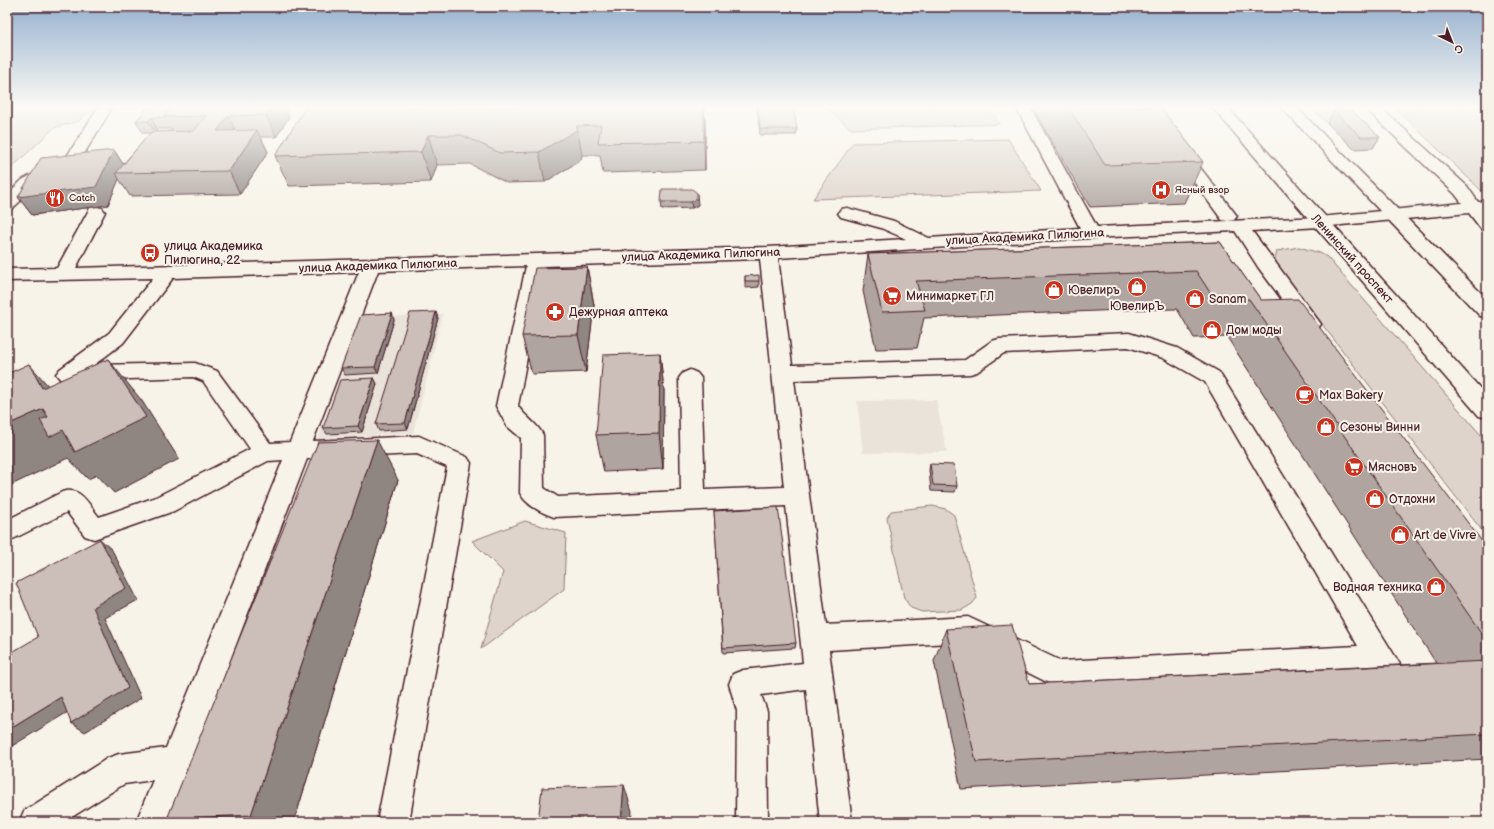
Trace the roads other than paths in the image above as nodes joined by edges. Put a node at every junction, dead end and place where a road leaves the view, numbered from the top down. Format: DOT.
graph roads {
  1 [pos="81,146"];
  2 [pos="1044,146"];
  3 [pos="1176,146"];
  4 [pos="1252,146"];
  5 [pos="1326,146"];
  6 [pos="1413,146"];
  7 [pos="7,204"];
  8 [pos="96,212"];
  9 [pos="847,214"];
  10 [pos="1395,215"];
  11 [pos="1483,216"];
  12 [pos="1235,222"];
  13 [pos="1320,222"];
  14 [pos="1091,233"];
  15 [pos="925,243"];
  16 [pos="768,253"];
  17 [pos="536,261"];
  18 [pos="371,266"];
  19 [pos="168,272"];
  20 [pos="7,275"];
  21 [pos="63,275"];
  22 [pos="1487,311"];
  23 [pos="1323,340"];
  24 [pos="782,373"];
  25 [pos="690,378"];
  26 [pos="1487,410"];
  27 [pos="299,449"];
  28 [pos="264,452"];
  29 [pos="797,496"];
  30 [pos="693,501"];
  31 [pos="7,532"];
  32 [pos="814,638"];
  33 [pos="1381,658"];
  34 [pos="818,674"];
  35 [pos="1402,694"];
  36 [pos="176,762"];
  37 [pos="35,822"];
  38 [pos="152,822"];
  39 [pos="393,822"];
  40 [pos="752,822"];
  41 [pos="836,822"];
  1 -- 7 [label="street"];
  2 -- 14 [label="street"];
  3 -- 12 [label="street"];
  4 -- 13 [label="street, Ленинский проспект"];
  5 -- 10 [label="street"];
  6 -- 11 [label="street"];
  8 -- 21 [label="street"];
  9 -- 15 [label="street"];
  10 -- 11 [label="street, улица Академика Пилюгина"];
  10 -- 13 [label="street, улица Академика Пилюгина"];
  10 -- 22 [label="street"];
  12 -- 13 [label="street, улица Академика Пилюгина"];
  12 -- 14 [label="street, улица Академика Пилюгина"];
  12 -- 23 [label="street"];
  13 -- 26 [label="street, Ленинский проспект"];
  14 -- 15 [label="street, улица Академика Пилюгина"];
  15 -- 16 [label="street, улица Академика Пилюгина"];
  16 -- 17 [label="street, улица Академика Пилюгина"];
  16 -- 24 [label="street"];
  17 -- 18 [label="street, улица Академика Пилюгина"];
  17 -- 30 [label="street"];
  18 -- 19 [label="street, улица Академика Пилюгина"];
  18 -- 27 [label="street"];
  19 -- 21 [label="street, улица Академика Пилюгина"];
  19 -- 28 [label="street"];
  20 -- 21 [label="street, улица Академика Пилюгина"];
  24 -- 29 [label="street"];
  24 -- 33 [label="street"];
  25 -- 30 [label="street"];
  27 -- 28 [label="street"];
  27 -- 36 [label="street"];
  27 -- 39 [label="street"];
  28 -- 31 [label="street"];
  29 -- 30 [label="street"];
  29 -- 32 [label="street"];
  32 -- 33 [label="street"];
  32 -- 34 [label="street"];
  33 -- 35 [label="street"];
  34 -- 40 [label="street"];
  34 -- 41 [label="street"];
  36 -- 37 [label="street"];
  36 -- 38 [label="street"];
}
